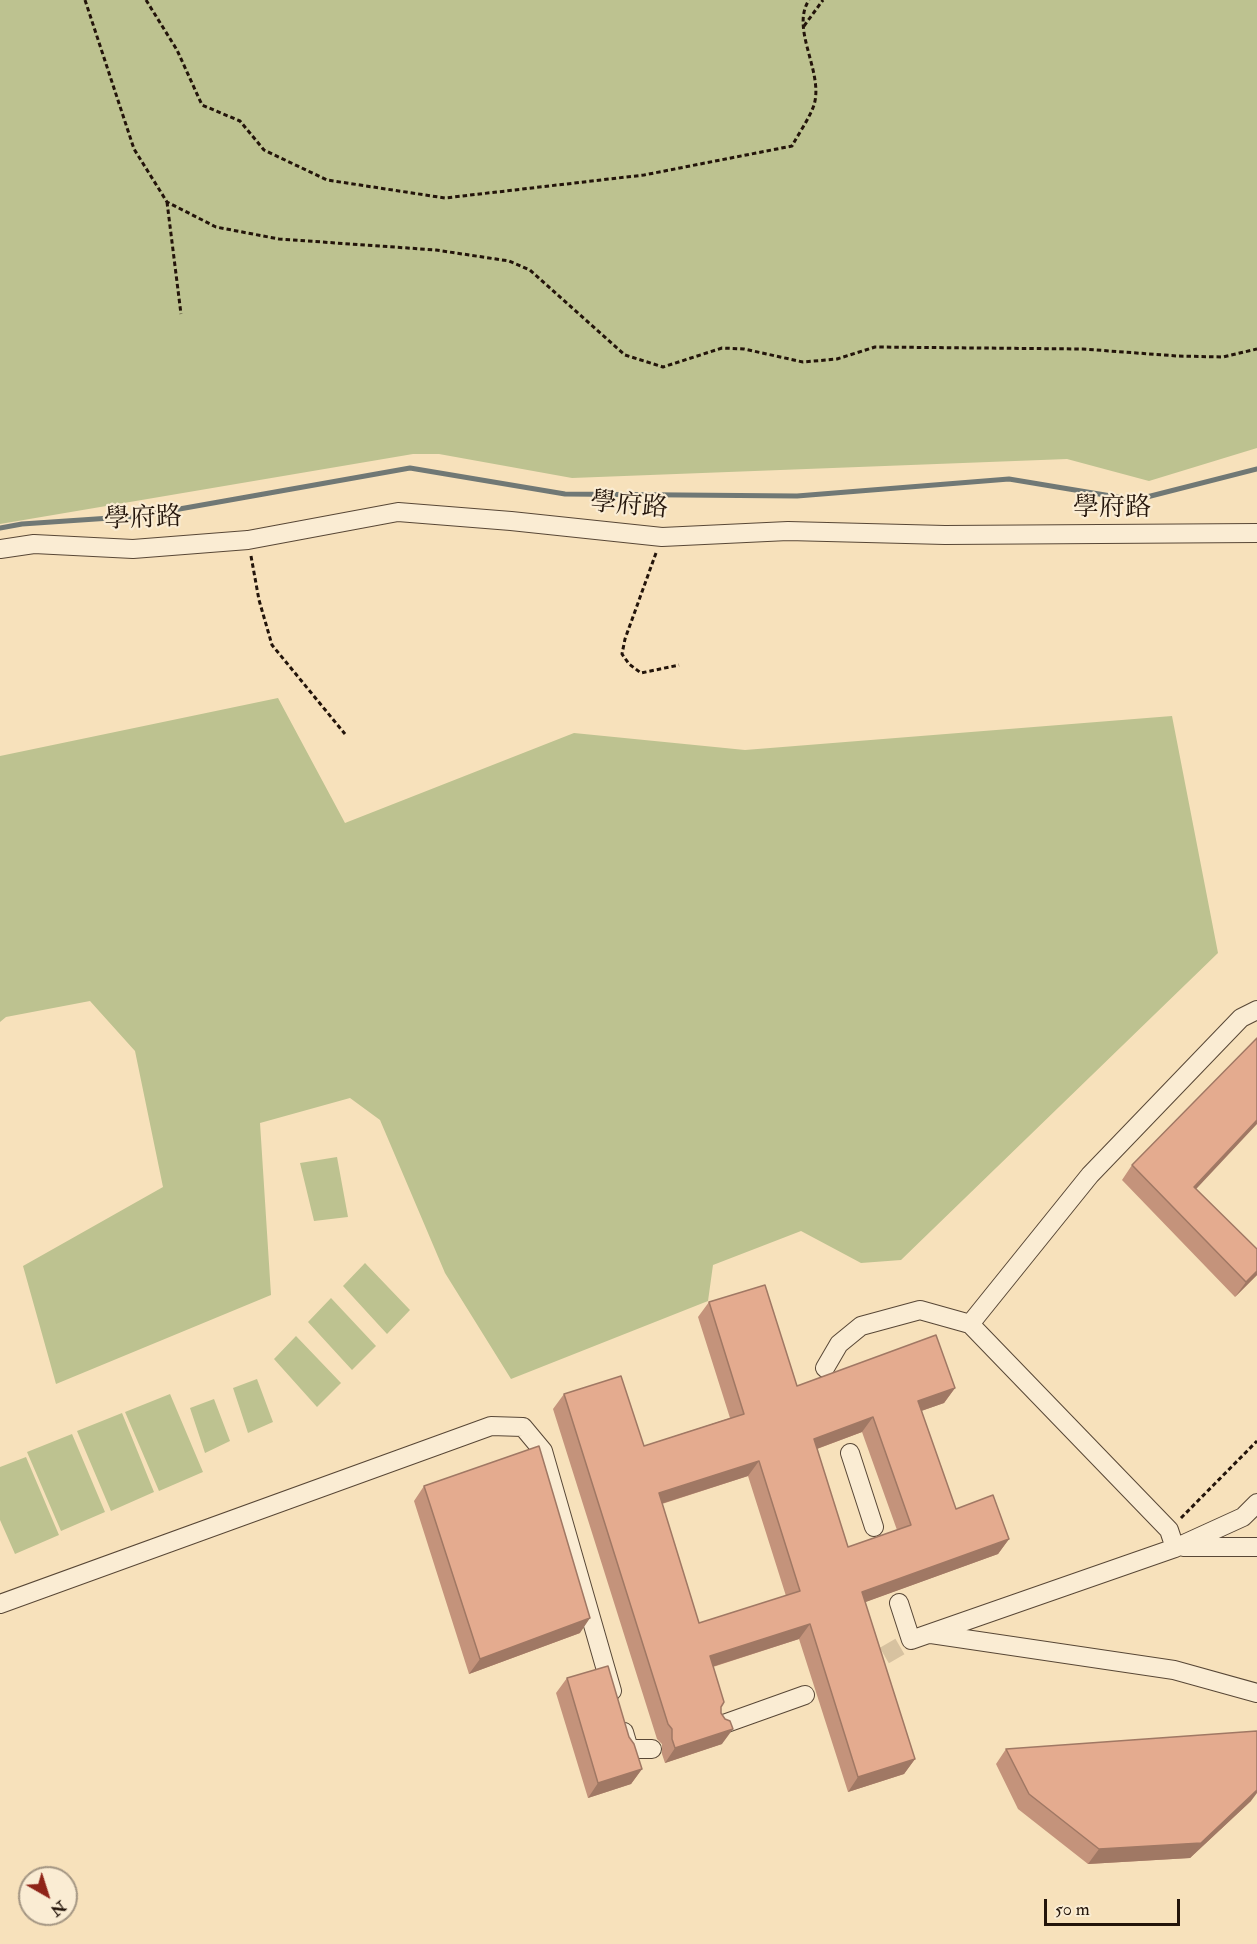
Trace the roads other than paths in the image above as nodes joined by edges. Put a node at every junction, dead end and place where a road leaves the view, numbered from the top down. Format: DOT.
graph roads {
  1 [pos="1257,534"];
  2 [pos="0,549"];
  3 [pos="1257,1010"];
  4 [pos="970,1324"];
  5 [pos="825,1368"];
  6 [pos="850,1452"];
  7 [pos="1257,1503"];
  8 [pos="874,1527"];
  9 [pos="1257,1546"];
  10 [pos="1175,1548"];
  11 [pos="899,1603"];
  12 [pos="0,1604"];
  13 [pos="927,1633"];
  14 [pos="1257,1693"];
  15 [pos="805,1695"];
  16 [pos="721,1725"];
  17 [pos="652,1749"];
  1 -- 2 [label="street, 學府路"];
  3 -- 4 [label="street"];
  4 -- 5 [label="street"];
  4 -- 10 [label="street"];
  6 -- 8 [label="street"];
  7 -- 10 [label="street"];
  9 -- 10 [label="street"];
  10 -- 13 [label="street"];
  11 -- 13 [label="street"];
  12 -- 17 [label="street"];
  13 -- 14 [label="street"];
  15 -- 16 [label="street"];
}
